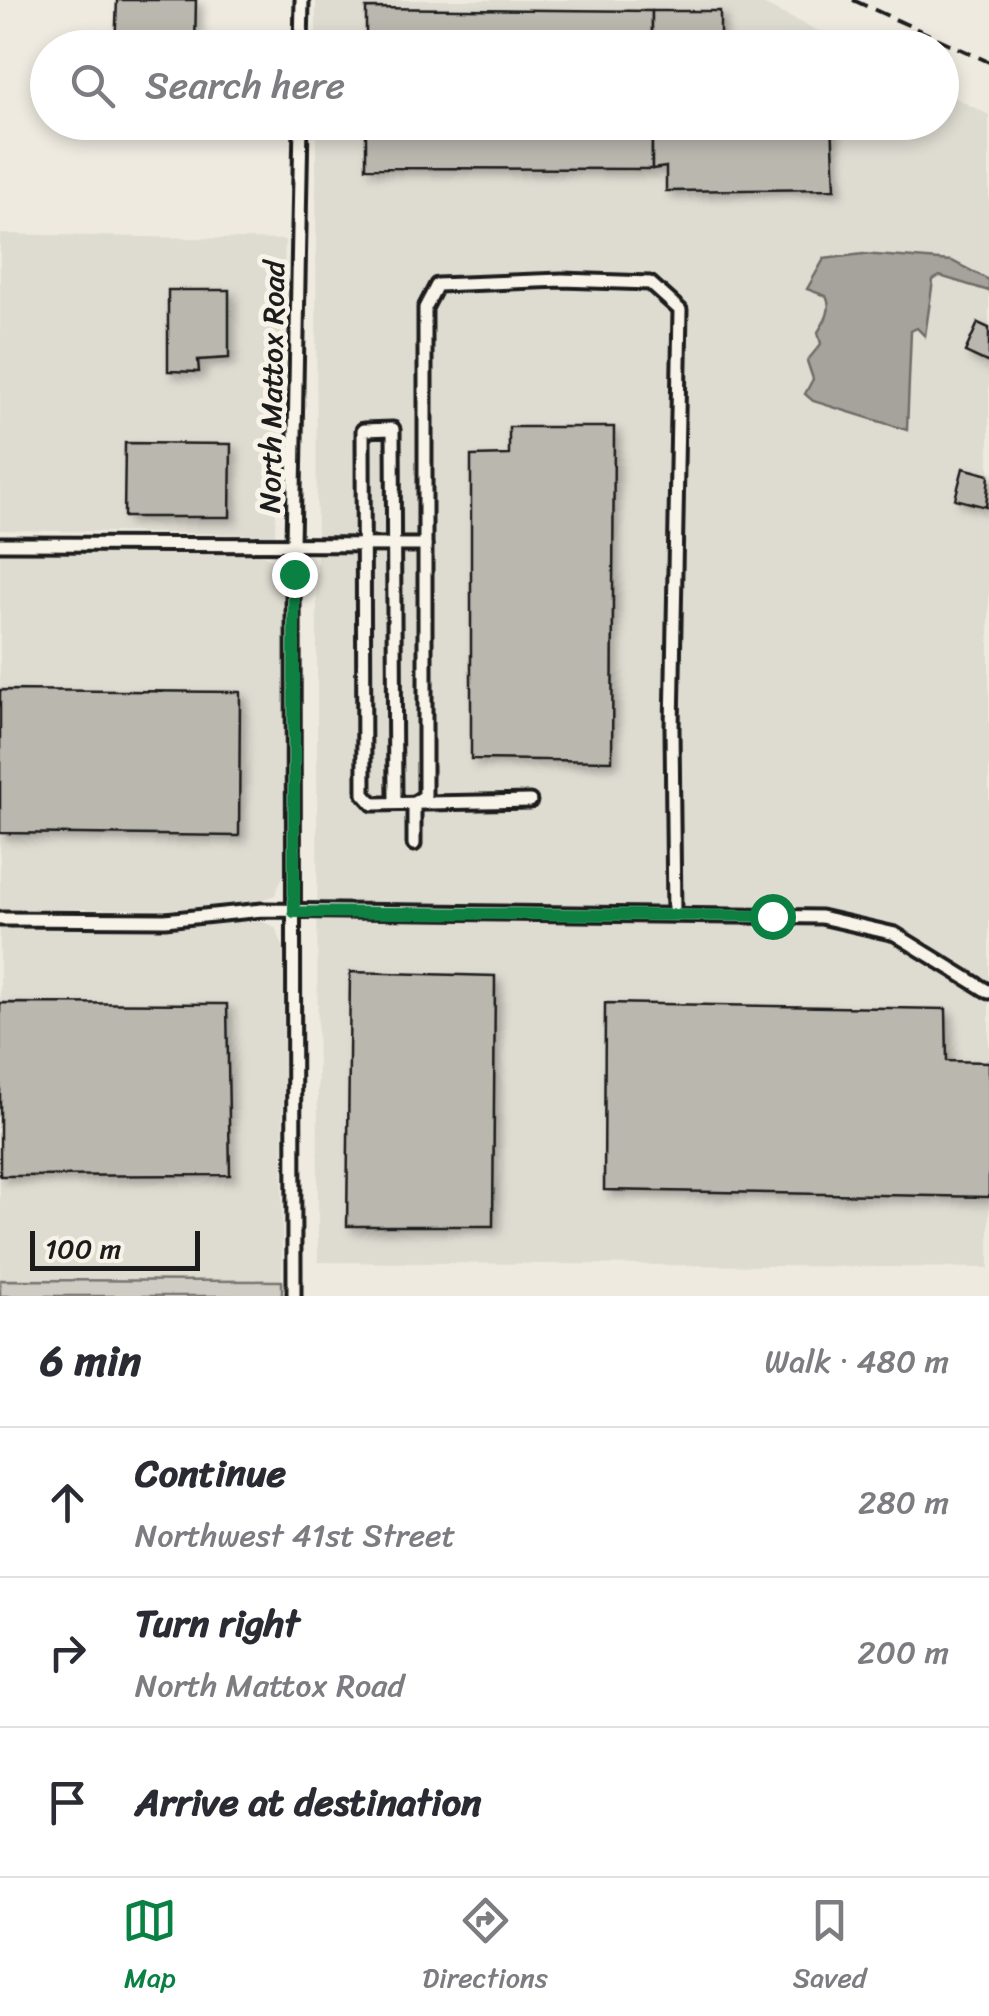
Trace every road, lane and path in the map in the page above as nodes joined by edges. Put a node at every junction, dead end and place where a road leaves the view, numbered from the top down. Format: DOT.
graph roads {
  1 [pos="302,0"];
  2 [pos="301,30"];
  3 [pos="301,140"];
  4 [pos="0,544"];
  5 [pos="293,544"];
  6 [pos="364,545"];
  7 [pos="394,545"];
  8 [pos="425,546"];
  9 [pos="530,802"];
  10 [pos="396,803"];
  11 [pos="414,803"];
  12 [pos="414,844"];
  13 [pos="294,912"];
  14 [pos="674,916"];
  15 [pos="0,919"];
  16 [pos="989,992"];
  17 [pos="294,1296"];
  1 -- 2 [label="street"];
  3 -- 5 [label="street, North Mattox Road"];
  4 -- 5 [label="street"];
  5 -- 6 [label="street"];
  5 -- 13 [label="street, North Mattox Road"];
  6 -- 7 [label="street"];
  6 -- 7 [label="street"];
  6 -- 10 [label="street"];
  7 -- 8 [label="street"];
  7 -- 10 [label="street"];
  8 -- 11 [label="street"];
  8 -- 14 [label="street"];
  9 -- 11 [label="street"];
  10 -- 11 [label="street"];
  11 -- 12 [label="street"];
  13 -- 14 [label="street"];
  13 -- 15 [label="street"];
  13 -- 17 [label="street, North Mattox Road"];
  14 -- 16 [label="street"];
}
